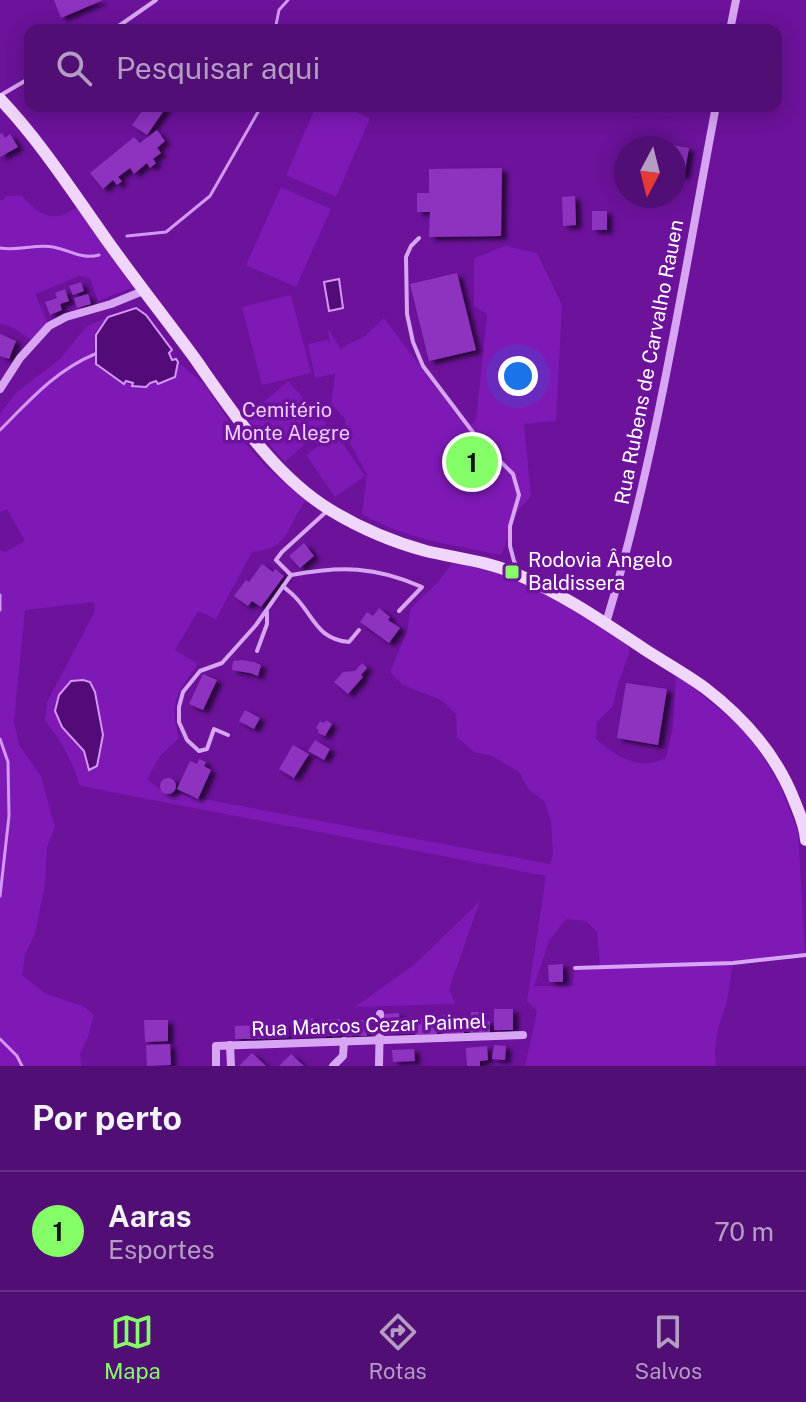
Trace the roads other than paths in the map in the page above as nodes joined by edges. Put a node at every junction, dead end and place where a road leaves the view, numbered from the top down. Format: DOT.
graph roads {
  1 [pos="156,0"];
  2 [pos="736,0"];
  3 [pos="122,24"];
  4 [pos="731,24"];
  5 [pos="24,82"];
  6 [pos="0,97"];
  7 [pos="715,112"];
  8 [pos="419,238"];
  9 [pos="143,291"];
  10 [pos="0,389"];
  11 [pos="329,509"];
  12 [pos="291,575"];
  13 [pos="522,577"];
  14 [pos="283,586"];
  15 [pos="267,609"];
  16 [pos="399,611"];
  17 [pos="606,623"];
  18 [pos="359,630"];
  19 [pos="257,651"];
  20 [pos="228,735"];
  21 [pos="806,840"];
  22 [pos="806,955"];
  23 [pos="575,968"];
  24 [pos="380,1014"];
  25 [pos="523,1035"];
  26 [pos="380,1040"];
  27 [pos="344,1041"];
  28 [pos="230,1045"];
  29 [pos="216,1066"];
  30 [pos="231,1066"];
  31 [pos="333,1066"];
  32 [pos="379,1066"];
  1 -- 3 [label="lane"];
  2 -- 4 [label="street"];
  5 -- 6 [label="lane"];
  6 -- 9 [label="street"];
  7 -- 17 [label="street, Rua Rubens de Carvalho Rauen"];
  8 -- 13 [label="lane"];
  9 -- 10 [label="street"];
  9 -- 11 [label="street"];
  11 -- 12 [label="lane"];
  11 -- 13 [label="street"];
  12 -- 14 [label="lane"];
  12 -- 16 [label="lane"];
  13 -- 17 [label="street"];
  14 -- 15 [label="lane"];
  14 -- 18 [label="lane"];
  15 -- 19 [label="lane"];
  15 -- 20 [label="lane"];
  17 -- 21 [label="street"];
  22 -- 23 [label="lane"];
  24 -- 26 [label="street"];
  25 -- 26 [label="street, Rua Marcos Cezar Paimel"];
  26 -- 27 [label="street, Rua Marcos Cezar Paimel"];
  26 -- 32 [label="street"];
  27 -- 28 [label="street, Rua Marcos Cezar Paimel"];
  27 -- 31 [label="street"];
  28 -- 29 [label="street, Rua Marcos Cezar Paimel"];
  28 -- 30 [label="street"];
}
